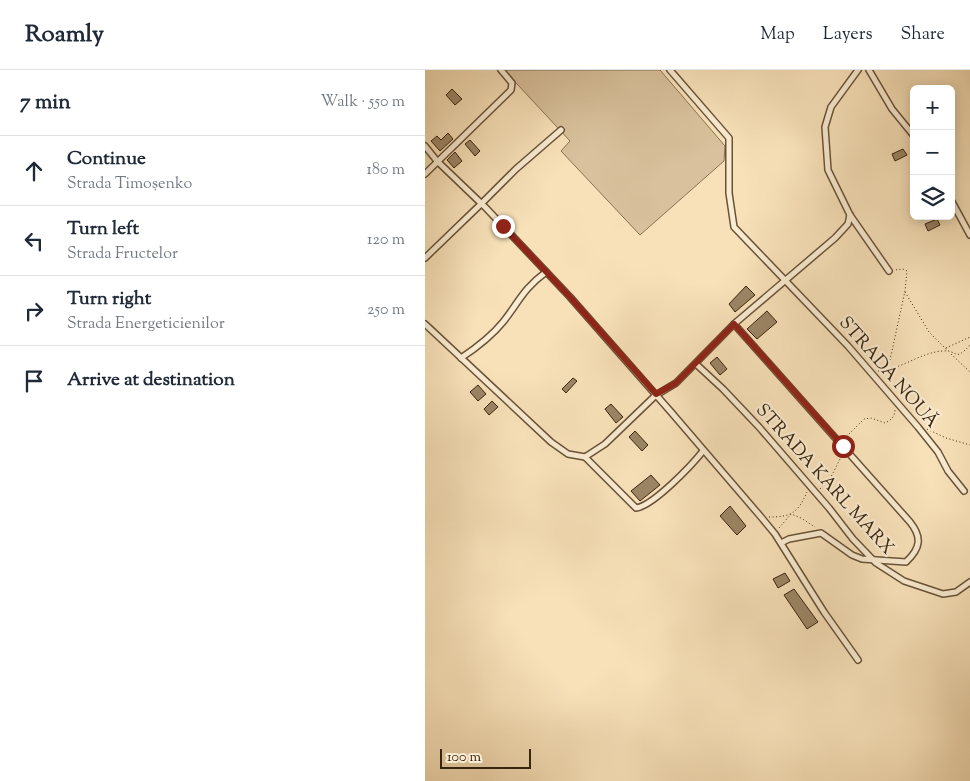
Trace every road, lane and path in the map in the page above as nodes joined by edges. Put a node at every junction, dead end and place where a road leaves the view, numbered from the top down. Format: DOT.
graph roads {
  1 [pos="501,70"];
  2 [pos="670,70"];
  3 [pos="858,70"];
  4 [pos="869,70"];
  5 [pos="561,130"];
  6 [pos="910,131"];
  7 [pos="425,146"];
  8 [pos="437,161"];
  9 [pos="425,174"];
  10 [pos="481,204"];
  11 [pos="955,208"];
  12 [pos="850,215"];
  13 [pos="970,236"];
  14 [pos="425,258"];
  15 [pos="889,271"];
  16 [pos="546,272"];
  17 [pos="785,279"];
  18 [pos="905,291"];
  19 [pos="425,324"];
  20 [pos="734,324"];
  21 [pos="970,337"];
  22 [pos="970,345"];
  23 [pos="946,348"];
  24 [pos="943,350"];
  25 [pos="949,351"];
  26 [pos="461,358"];
  27 [pos="696,364"];
  28 [pos="870,371"];
  29 [pos="881,371"];
  30 [pos="970,372"];
  31 [pos="656,394"];
  32 [pos="893,398"];
  33 [pos="915,423"];
  34 [pos="970,445"];
  35 [pos="843,446"];
  36 [pos="703,450"];
  37 [pos="585,457"];
  38 [pos="807,481"];
  39 [pos="964,491"];
  40 [pos="817,493"];
  41 [pos="791,514"];
  42 [pos="761,517"];
  43 [pos="821,533"];
  44 [pos="775,534"];
  45 [pos="781,543"];
  46 [pos="874,560"];
  47 [pos="970,582"];
  48 [pos="858,660"];
  1 -- 8 [label="street"];
  2 -- 17 [label="street, STRADA NOUĂ"];
  3 -- 12 [label="street"];
  4 -- 6 [label="street"];
  5 -- 10 [label="street"];
  7 -- 8 [label="street"];
  8 -- 9 [label="street"];
  8 -- 10 [label="street"];
  10 -- 14 [label="street"];
  10 -- 16 [label="street"];
  11 -- 13 [label="street"];
  12 -- 15 [label="street"];
  12 -- 17 [label="street"];
  15 -- 18 [label="path"];
  16 -- 26 [label="street"];
  16 -- 31 [label="street"];
  17 -- 20 [label="street"];
  17 -- 28 [label="street, STRADA NOUĂ"];
  18 -- 23 [label="path"];
  18 -- 29 [label="path"];
  19 -- 26 [label="street"];
  20 -- 27 [label="street"];
  20 -- 35 [label="street"];
  21 -- 23 [label="path"];
  22 -- 25 [label="path"];
  23 -- 24 [label="path"];
  23 -- 25 [label="path"];
  24 -- 25 [label="path"];
  24 -- 29 [label="path"];
  25 -- 30 [label="path"];
  26 -- 37 [label="street"];
  27 -- 31 [label="street"];
  27 -- 38 [label="street, STRADA KARL MARX"];
  28 -- 29 [label="path"];
  28 -- 32 [label="street, STRADA NOUĂ"];
  31 -- 36 [label="street"];
  31 -- 37 [label="street"];
  32 -- 33 [label="street, STRADA NOUĂ"];
  32 -- 35 [label="path"];
  33 -- 34 [label="path"];
  33 -- 39 [label="street, STRADA NOUĂ"];
  35 -- 40 [label="path"];
  35 -- 46 [label="street"];
  36 -- 37 [label="street"];
  36 -- 42 [label="street"];
  38 -- 40 [label="street, STRADA KARL MARX"];
  38 -- 41 [label="path"];
  40 -- 46 [label="street, STRADA KARL MARX"];
  41 -- 42 [label="path"];
  41 -- 43 [label="path"];
  41 -- 44 [label="path"];
  42 -- 44 [label="street"];
  43 -- 45 [label="street"];
  43 -- 46 [label="street"];
  44 -- 45 [label="street"];
  45 -- 48 [label="street"];
  46 -- 47 [label="street, STRADA KARL MARX"];
}
